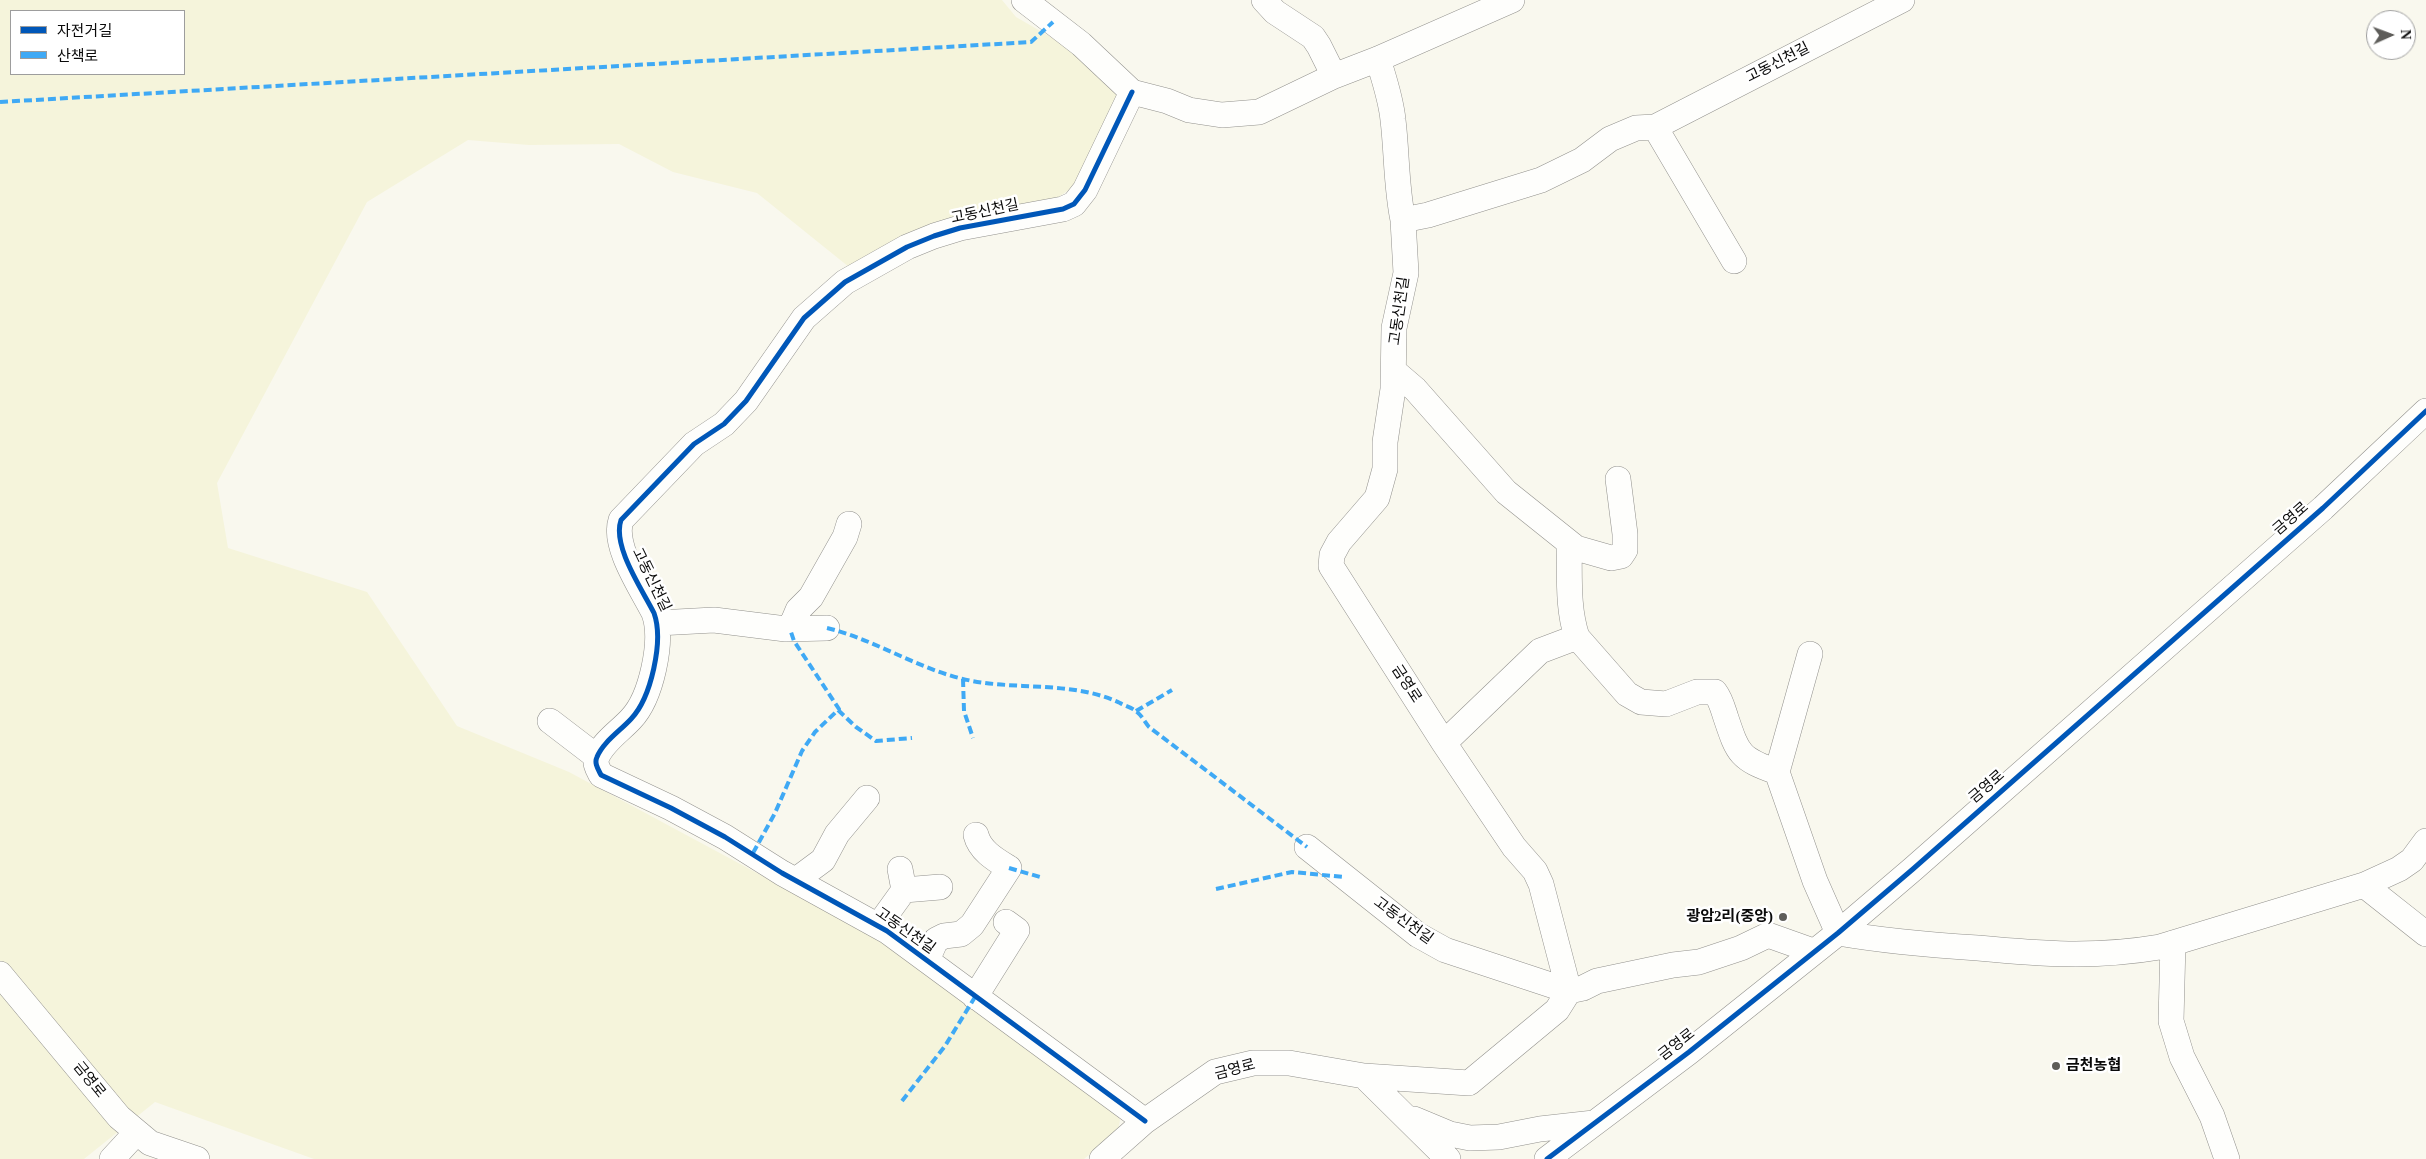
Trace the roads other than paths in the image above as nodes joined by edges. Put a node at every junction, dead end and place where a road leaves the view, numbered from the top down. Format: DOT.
graph roads {
  1 [pos="1024,0"];
  2 [pos="1264,0"];
  3 [pos="1512,0"];
  4 [pos="1902,0"];
  5 [pos="1378,60"];
  6 [pos="1334,76"];
  7 [pos="1132,92"];
  8 [pos="1655,127"];
  9 [pos="1403,220"];
  10 [pos="1734,261"];
  11 [pos="1394,371"];
  12 [pos="2426,411"];
  13 [pos="1618,478"];
  14 [pos="849,524"];
  15 [pos="1569,544"];
  16 [pos="658,623"];
  17 [pos="827,628"];
  18 [pos="790,629"];
  19 [pos="1577,637"];
  20 [pos="1810,654"];
  21 [pos="550,721"];
  22 [pos="1444,742"];
  23 [pos="597,757"];
  24 [pos="1777,772"];
  25 [pos="867,798"];
  26 [pos="976,836"];
  27 [pos="2426,841"];
  28 [pos="1307,847"];
  29 [pos="796,880"];
  30 [pos="2364,885"];
  31 [pos="940,888"];
  32 [pos="1006,922"];
  33 [pos="878,926"];
  34 [pos="1838,933"];
  35 [pos="2426,934"];
  36 [pos="2173,942"];
  37 [pos="1813,951"];
  38 [pos="927,960"];
  39 [pos="0,974"];
  40 [pos="1570,991"];
  41 [pos="975,997"];
  42 [pos="1364,1076"];
  43 [pos="1399,1111"];
  44 [pos="1145,1121"];
  45 [pos="1594,1123"];
  46 [pos="136,1133"];
  47 [pos="112,1159"];
  48 [pos="197,1159"];
  49 [pos="1102,1159"];
  50 [pos="1422,1159"];
  51 [pos="1448,1159"];
  52 [pos="1547,1159"];
  53 [pos="2227,1159"];
  1 -- 7 [label="street"];
  2 -- 6 [label="street"];
  3 -- 5 [label="street"];
  4 -- 8 [label="street, 고동신천길"];
  5 -- 6 [label="street"];
  5 -- 9 [label="street, 고동신천길"];
  6 -- 7 [label="street"];
  7 -- 16 [label="street, 고동신천길"];
  8 -- 9 [label="street, 고동신천길"];
  8 -- 10 [label="street"];
  9 -- 11 [label="street, 고동신천길"];
  11 -- 15 [label="street"];
  11 -- 22 [label="street, 금영로"];
  12 -- 34 [label="street, 금영로"];
  13 -- 15 [label="street"];
  14 -- 18 [label="street"];
  15 -- 19 [label="street"];
  16 -- 18 [label="street, 고동신천길"];
  16 -- 23 [label="street, 고동신천길"];
  17 -- 18 [label="street, 고동신천길"];
  19 -- 22 [label="street"];
  19 -- 24 [label="street"];
  20 -- 24 [label="street"];
  21 -- 23 [label="street"];
  22 -- 40 [label="street, 금영로"];
  23 -- 29 [label="street, 고동신천길"];
  24 -- 34 [label="street"];
  25 -- 29 [label="street"];
  26 -- 38 [label="street"];
  27 -- 30 [label="street"];
  28 -- 40 [label="street, 고동신천길"];
  29 -- 33 [label="street, 고동신천길"];
  30 -- 35 [label="street"];
  30 -- 36 [label="street"];
  31 -- 33 [label="street"];
  32 -- 41 [label="street"];
  33 -- 38 [label="street, 고동신천길"];
  34 -- 36 [label="street"];
  34 -- 37 [label="street, 금영로"];
  36 -- 53 [label="street"];
  37 -- 40 [label="street"];
  37 -- 45 [label="street, 금영로"];
  38 -- 41 [label="street, 고동신천길"];
  39 -- 46 [label="street, 금영로"];
  40 -- 42 [label="street, 금영로"];
  41 -- 44 [label="street, 고동신천길"];
  42 -- 43 [label="street"];
  42 -- 44 [label="street, 금영로"];
  43 -- 45 [label="street"];
  43 -- 50 [label="street"];
  43 -- 51 [label="street"];
  44 -- 49 [label="street, 금영로"];
  45 -- 52 [label="street, 금영로"];
  46 -- 47 [label="street"];
  46 -- 48 [label="street, 금영로"];
}
